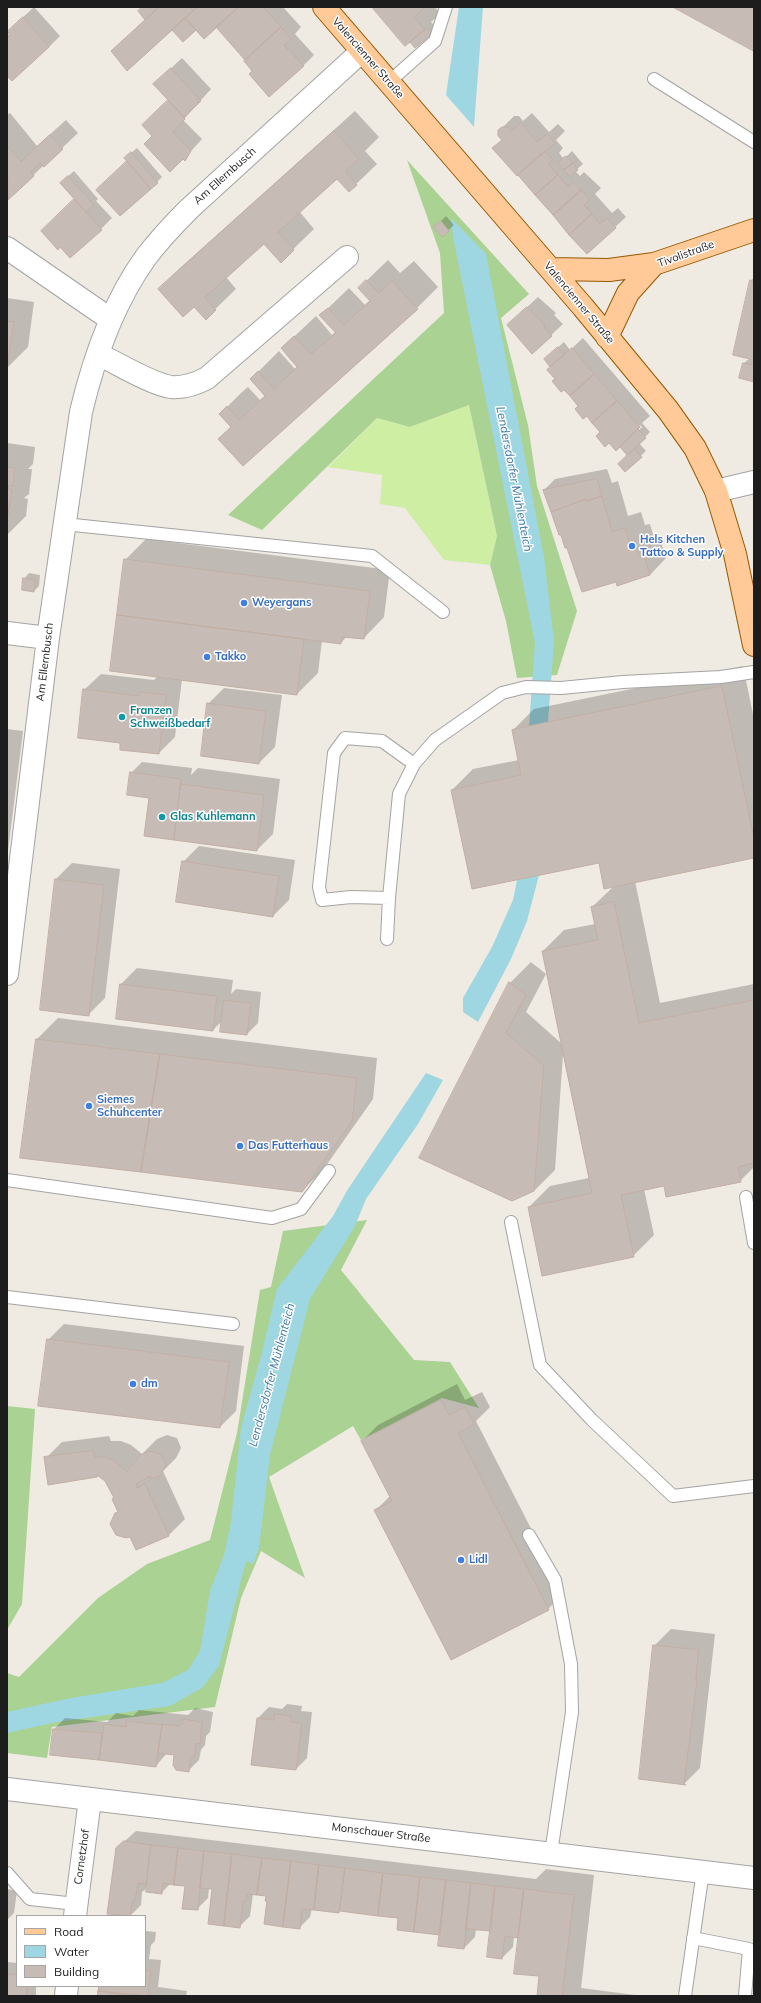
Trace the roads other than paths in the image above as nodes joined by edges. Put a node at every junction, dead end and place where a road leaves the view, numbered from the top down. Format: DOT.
graph roads {
  1 [pos="324,7"];
  2 [pos="446,7"];
  3 [pos="362,51"];
  4 [pos="654,79"];
  5 [pos="389,82"];
  6 [pos="754,142"];
  7 [pos="754,230"];
  8 [pos="7,248"];
  9 [pos="347,257"];
  10 [pos="654,264"];
  11 [pos="551,269"];
  12 [pos="110,320"];
  13 [pos="607,337"];
  14 [pos="98,354"];
  15 [pos="754,482"];
  16 [pos="716,491"];
  17 [pos="64,524"];
  18 [pos="443,612"];
  19 [pos="7,634"];
  20 [pos="48,638"];
  21 [pos="754,645"];
  22 [pos="754,672"];
  23 [pos="414,764"];
  24 [pos="389,898"];
  25 [pos="387,939"];
  26 [pos="7,974"];
  27 [pos="329,1171"];
  28 [pos="13,1181"];
  29 [pos="746,1197"];
  30 [pos="511,1222"];
  31 [pos="754,1243"];
  32 [pos="7,1297"];
  33 [pos="233,1324"];
  34 [pos="754,1486"];
  35 [pos="529,1535"];
  36 [pos="7,1789"];
  37 [pos="90,1799"];
  38 [pos="551,1853"];
  39 [pos="703,1872"];
  40 [pos="7,1873"];
  41 [pos="754,1878"];
  42 [pos="76,1910"];
  43 [pos="693,1938"];
  44 [pos="685,1996"];
  45 [pos="745,1996"];
  1 -- 3 [label="main road, Valencienner Straße"];
  2 -- 5 [label="lane"];
  3 -- 5 [label="main road, Valencienner Straße"];
  3 -- 12 [label="street, Am Ellernbusch"];
  4 -- 6 [label="lane"];
  5 -- 11 [label="main road, Valencienner Straße"];
  7 -- 10 [label="main road, Tivolistraße"];
  8 -- 12 [label="street"];
  9 -- 14 [label="street"];
  10 -- 11 [label="main road"];
  10 -- 13 [label="main road, Tivolistraße"];
  11 -- 13 [label="main road, Valencienner Straße"];
  12 -- 14 [label="street, Am Ellernbusch"];
  13 -- 16 [label="main road, Valencienner Straße"];
  14 -- 17 [label="street, Am Ellernbusch"];
  15 -- 16 [label="street"];
  16 -- 21 [label="main road, Valencienner Straße"];
  17 -- 18 [label="lane"];
  17 -- 20 [label="street, Am Ellernbusch"];
  19 -- 20 [label="street"];
  20 -- 26 [label="street, Am Ellernbusch"];
  22 -- 23 [label="lane"];
  23 -- 24 [label="lane"];
  23 -- 24 [label="lane"];
  24 -- 25 [label="lane"];
  27 -- 28 [label="lane"];
  29 -- 31 [label="lane"];
  30 -- 34 [label="lane"];
  32 -- 33 [label="lane"];
  35 -- 38 [label="lane"];
  36 -- 37 [label="street, Monschauer Straße"];
  37 -- 38 [label="street, Monschauer Straße"];
  37 -- 42 [label="street, Cornetzhof"];
  38 -- 39 [label="street, Monschauer Straße"];
  39 -- 41 [label="street, Monschauer Straße"];
  39 -- 43 [label="lane"];
  40 -- 42 [label="lane"];
  43 -- 44 [label="lane"];
  43 -- 45 [label="lane"];
}
